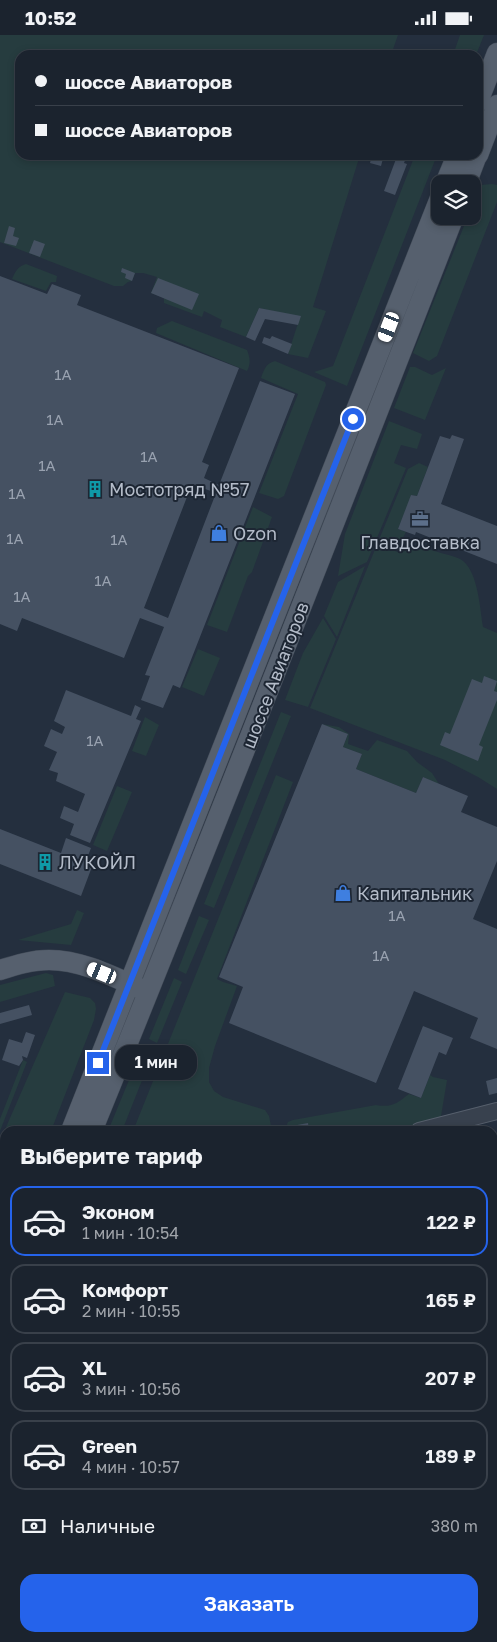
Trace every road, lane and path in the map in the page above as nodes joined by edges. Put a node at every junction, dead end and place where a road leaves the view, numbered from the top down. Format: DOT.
graph roads {
  1 [pos="497,53"];
  2 [pos="483,90"];
  3 [pos="497,105"];
  4 [pos="483,142"];
  5 [pos="455,160"];
  6 [pos="476,160"];
  7 [pos="449,175"];
  8 [pos="470,175"];
  9 [pos="431,221"];
  10 [pos="450,225"];
  11 [pos="0,969"];
  12 [pos="129,983"];
  13 [pos="149,993"];
  14 [pos="497,1111"];
  15 [pos="73,1126"];
  16 [pos="94,1126"];
  17 [pos="438,1126"];
  1 -- 2 [label="main road"];
  3 -- 4 [label="main road"];
  5 -- 7 [label="main road"];
  6 -- 8 [label="main road"];
  9 -- 12 [label="main road, шоссе Авиаторов"];
  10 -- 13 [label="main road, шоссе Авиаторов"];
  11 -- 12 [label="main road"];
  12 -- 13 [label="main road"];
  12 -- 15 [label="main road, шоссе Авиаторов"];
  13 -- 16 [label="main road, шоссе Авиаторов"];
  14 -- 17 [label="street"];
}
